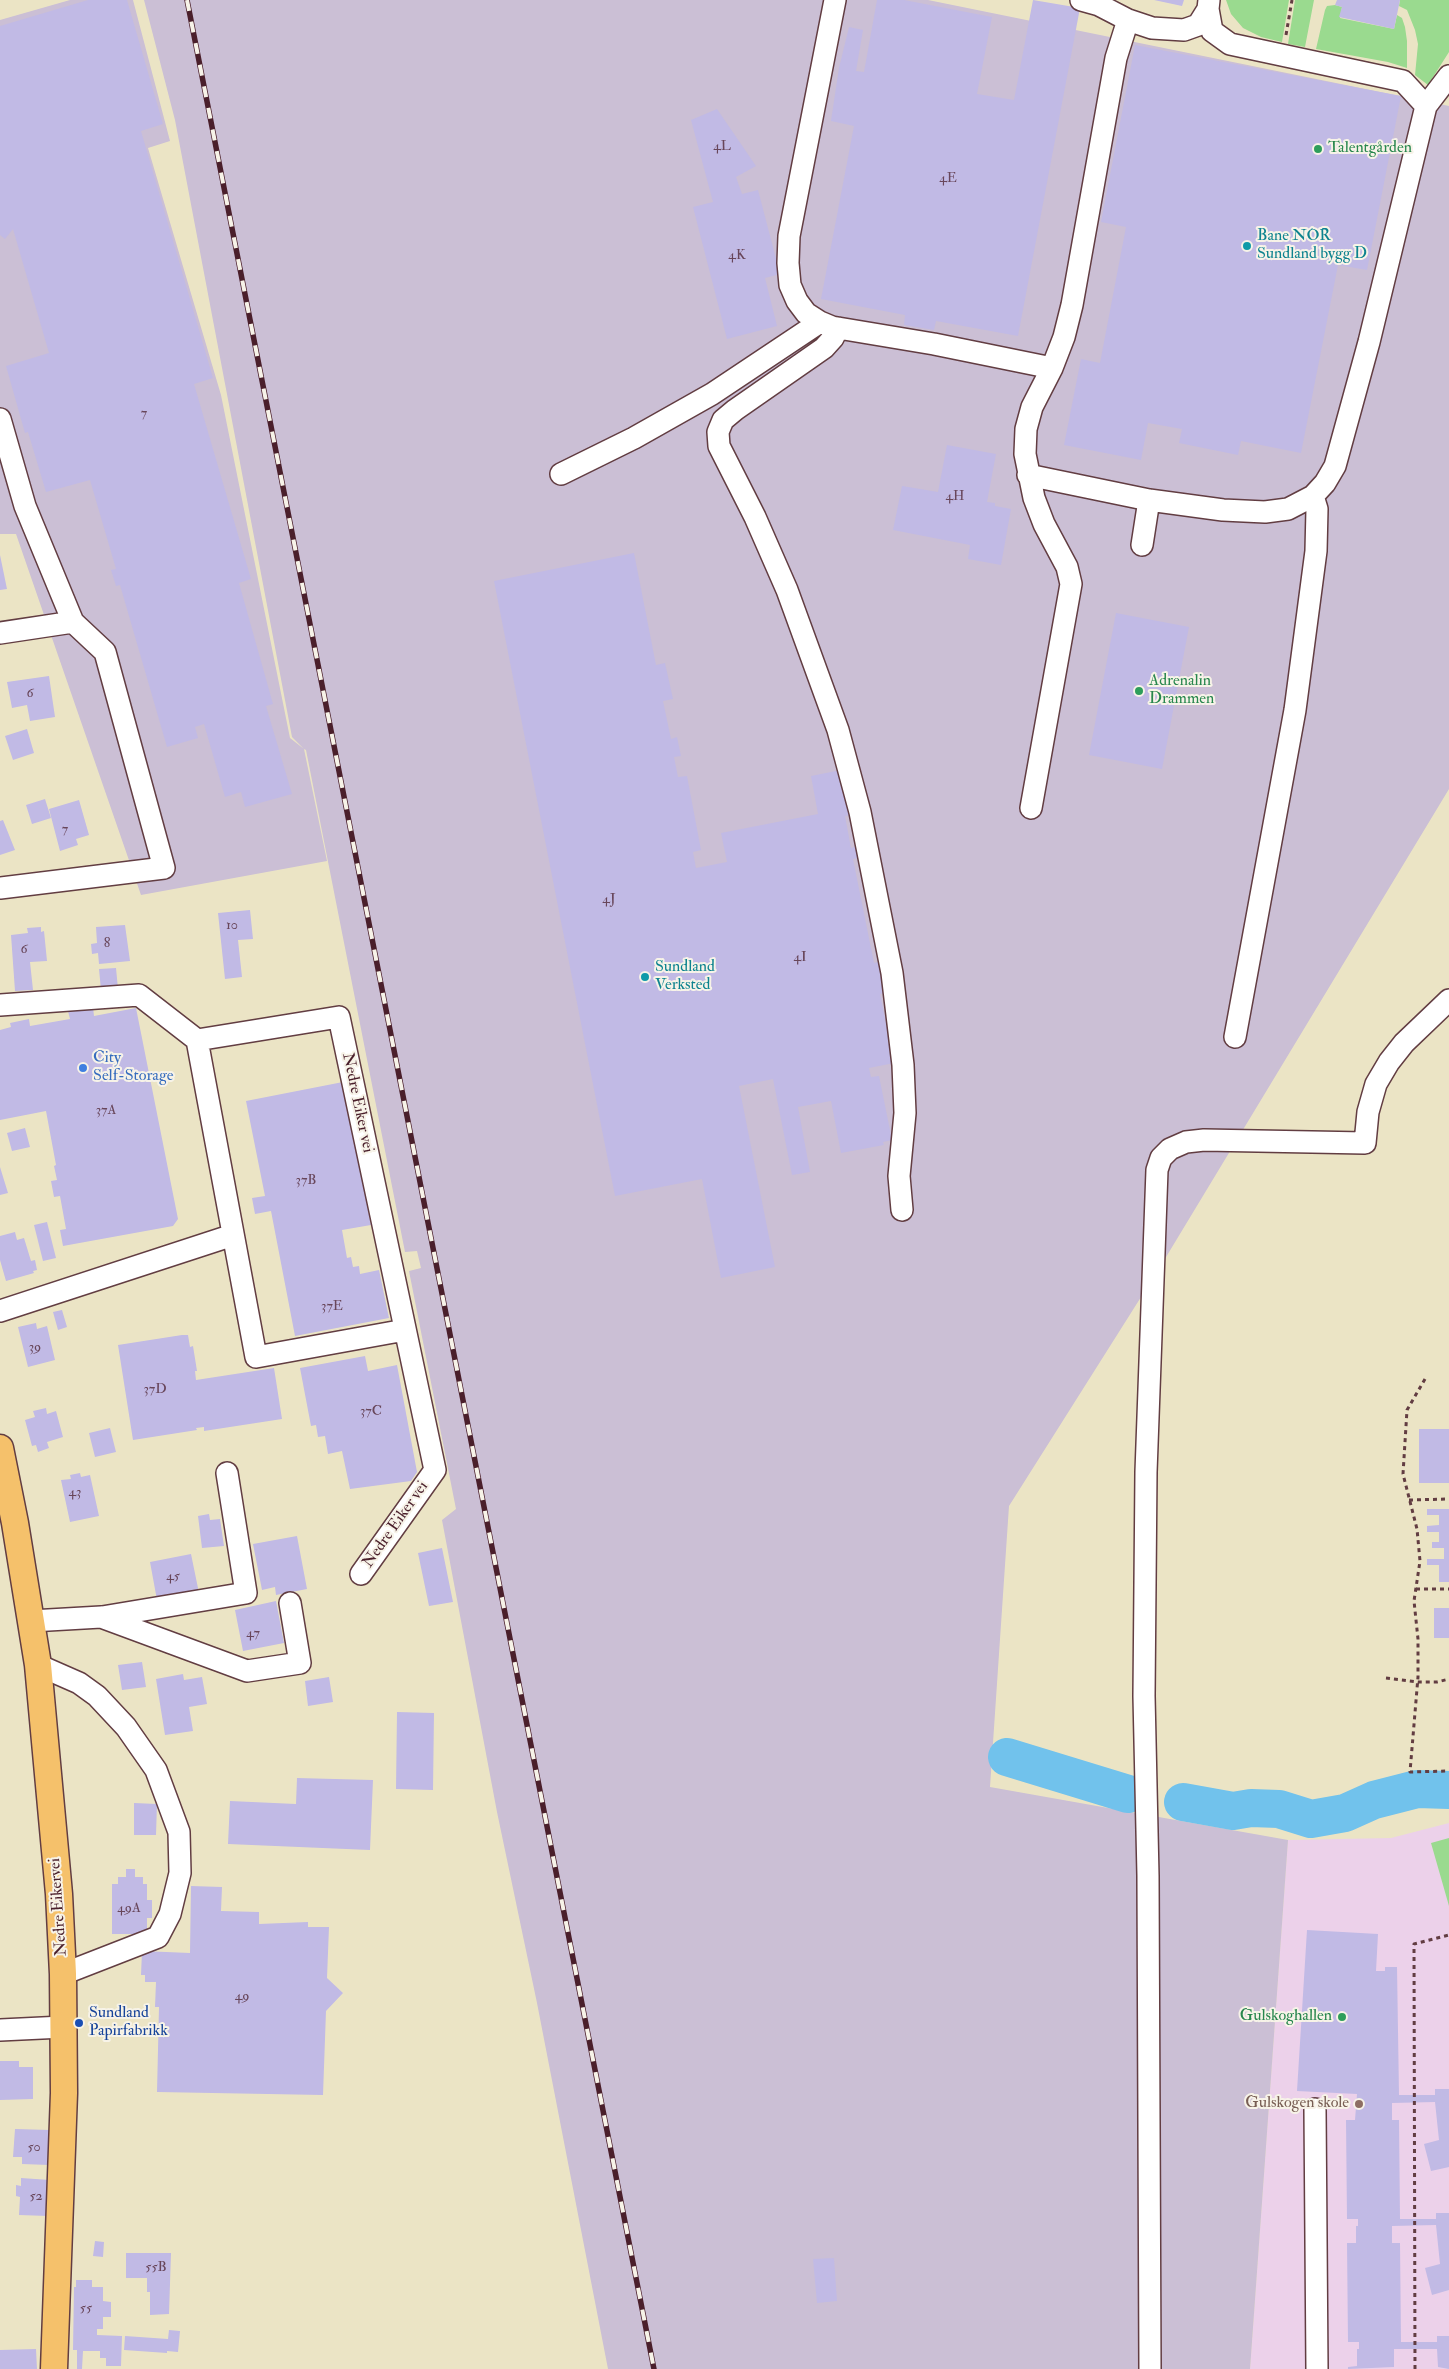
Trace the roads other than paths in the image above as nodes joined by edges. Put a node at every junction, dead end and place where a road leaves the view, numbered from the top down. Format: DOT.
graph roads {
  1 [pos="835,0"];
  2 [pos="1081,0"];
  3 [pos="1208,5"];
  4 [pos="1128,20"];
  5 [pos="1449,76"];
  6 [pos="1426,106"];
  7 [pos="829,325"];
  8 [pos="1052,368"];
  9 [pos="0,418"];
  10 [pos="561,474"];
  11 [pos="1028,475"];
  12 [pos="1312,496"];
  13 [pos="1149,500"];
  14 [pos="1142,545"];
  15 [pos="72,622"];
  16 [pos="0,633"];
  17 [pos="1031,808"];
  18 [pos="0,888"];
  19 [pos="1449,1000"];
  20 [pos="0,1005"];
  21 [pos="1234,1037"];
  22 [pos="197,1040"];
  23 [pos="902,1210"];
  24 [pos="233,1235"];
  25 [pos="0,1310"];
  26 [pos="405,1330"];
  27 [pos="0,1448"];
  28 [pos="227,1472"];
  29 [pos="361,1574"];
  30 [pos="290,1603"];
  31 [pos="101,1617"];
  32 [pos="31,1621"];
  33 [pos="38,1665"];
  34 [pos="63,1974"];
  35 [pos="63,2027"];
  36 [pos="0,2030"];
  37 [pos="1314,2109"];
  38 [pos="54,2369"];
  39 [pos="1150,2369"];
  40 [pos="1317,2369"];
  1 -- 7 [label="street"];
  2 -- 4 [label="street"];
  3 -- 4 [label="street"];
  3 -- 6 [label="street"];
  4 -- 8 [label="street"];
  5 -- 6 [label="street"];
  6 -- 12 [label="street"];
  7 -- 8 [label="street"];
  7 -- 10 [label="street"];
  7 -- 23 [label="street"];
  8 -- 11 [label="street"];
  9 -- 15 [label="street"];
  11 -- 13 [label="street"];
  11 -- 17 [label="street"];
  12 -- 13 [label="street"];
  12 -- 21 [label="street"];
  13 -- 14 [label="street"];
  15 -- 16 [label="street"];
  15 -- 18 [label="street"];
  19 -- 39 [label="street"];
  20 -- 22 [label="street"];
  22 -- 24 [label="street"];
  22 -- 26 [label="street, Nedre Eiker vei"];
  24 -- 25 [label="street"];
  24 -- 26 [label="street"];
  26 -- 29 [label="street, Nedre Eiker vei"];
  27 -- 32 [label="main road, Nedre Eikervei"];
  28 -- 31 [label="street"];
  30 -- 31 [label="street"];
  31 -- 32 [label="street"];
  32 -- 33 [label="main road, Nedre Eikervei"];
  33 -- 34 [label="main road, Nedre Eikervei"];
  33 -- 34 [label="street"];
  34 -- 35 [label="main road, Nedre Eikervei"];
  35 -- 36 [label="street"];
  35 -- 38 [label="main road, Nedre Eikervei"];
  37 -- 40 [label="street"];
}
